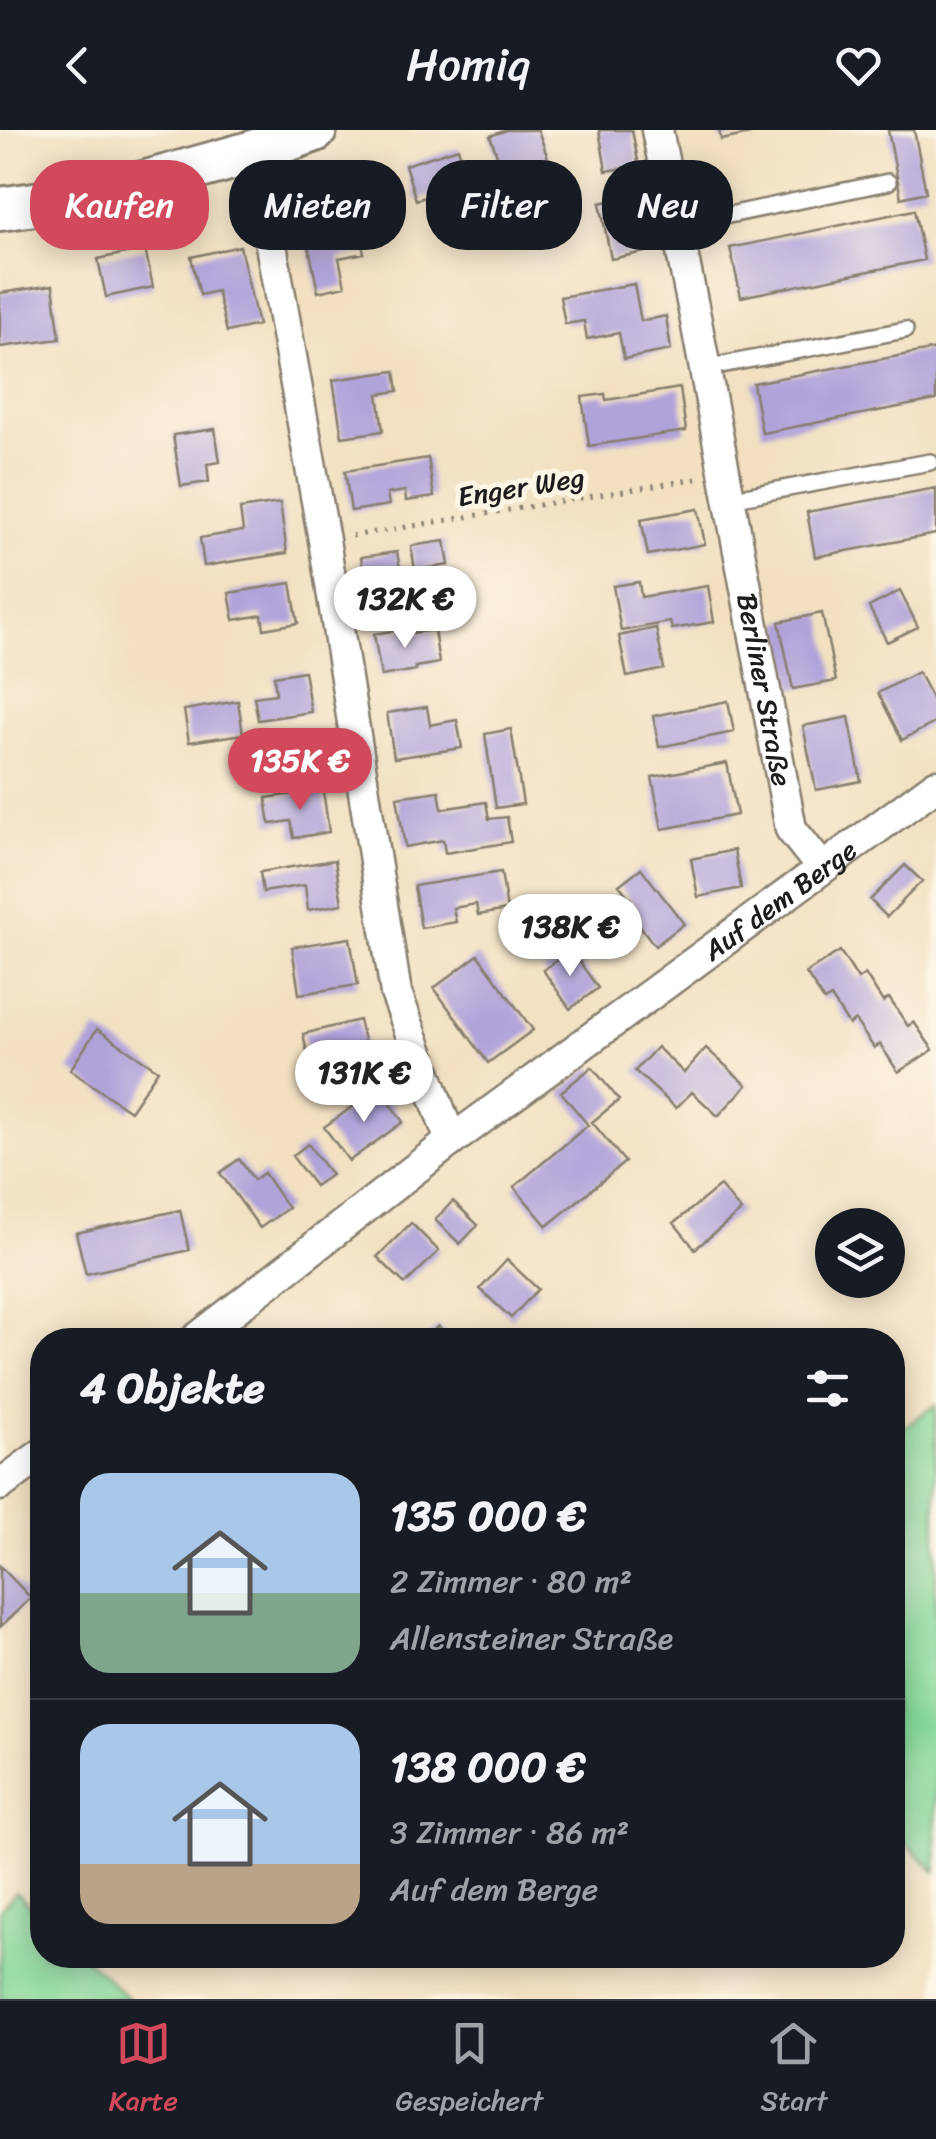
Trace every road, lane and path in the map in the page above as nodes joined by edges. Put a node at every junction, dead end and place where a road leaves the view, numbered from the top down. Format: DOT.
graph roads {
  1 [pos="315,130"];
  2 [pos="657,130"];
  3 [pos="250,154"];
  4 [pos="663,160"];
  5 [pos="888,182"];
  6 [pos="0,209"];
  7 [pos="733,214"];
  8 [pos="681,250"];
  9 [pos="905,330"];
  10 [pos="705,368"];
  11 [pos="930,462"];
  12 [pos="727,486"];
  13 [pos="324,540"];
  14 [pos="936,785"];
  15 [pos="822,868"];
  16 [pos="452,1141"];
  17 [pos="210,1328"];
  18 [pos="30,1463"];
  19 [pos="0,1485"];
  1 -- 3 [label="main road"];
  2 -- 4 [label="street, Berliner Straße"];
  3 -- 6 [label="main road"];
  3 -- 13 [label="street"];
  5 -- 7 [label="lane"];
  8 -- 10 [label="street, Berliner Straße"];
  9 -- 10 [label="lane"];
  10 -- 12 [label="street, Berliner Straße"];
  11 -- 12 [label="lane"];
  12 -- 13 [label="path, Enger Weg"];
  12 -- 15 [label="street, Berliner Straße"];
  13 -- 16 [label="street"];
  14 -- 15 [label="street, Auf dem Berge"];
  15 -- 16 [label="street, Auf dem Berge"];
  16 -- 17 [label="street, Auf dem Berge"];
  18 -- 19 [label="street"];
}
